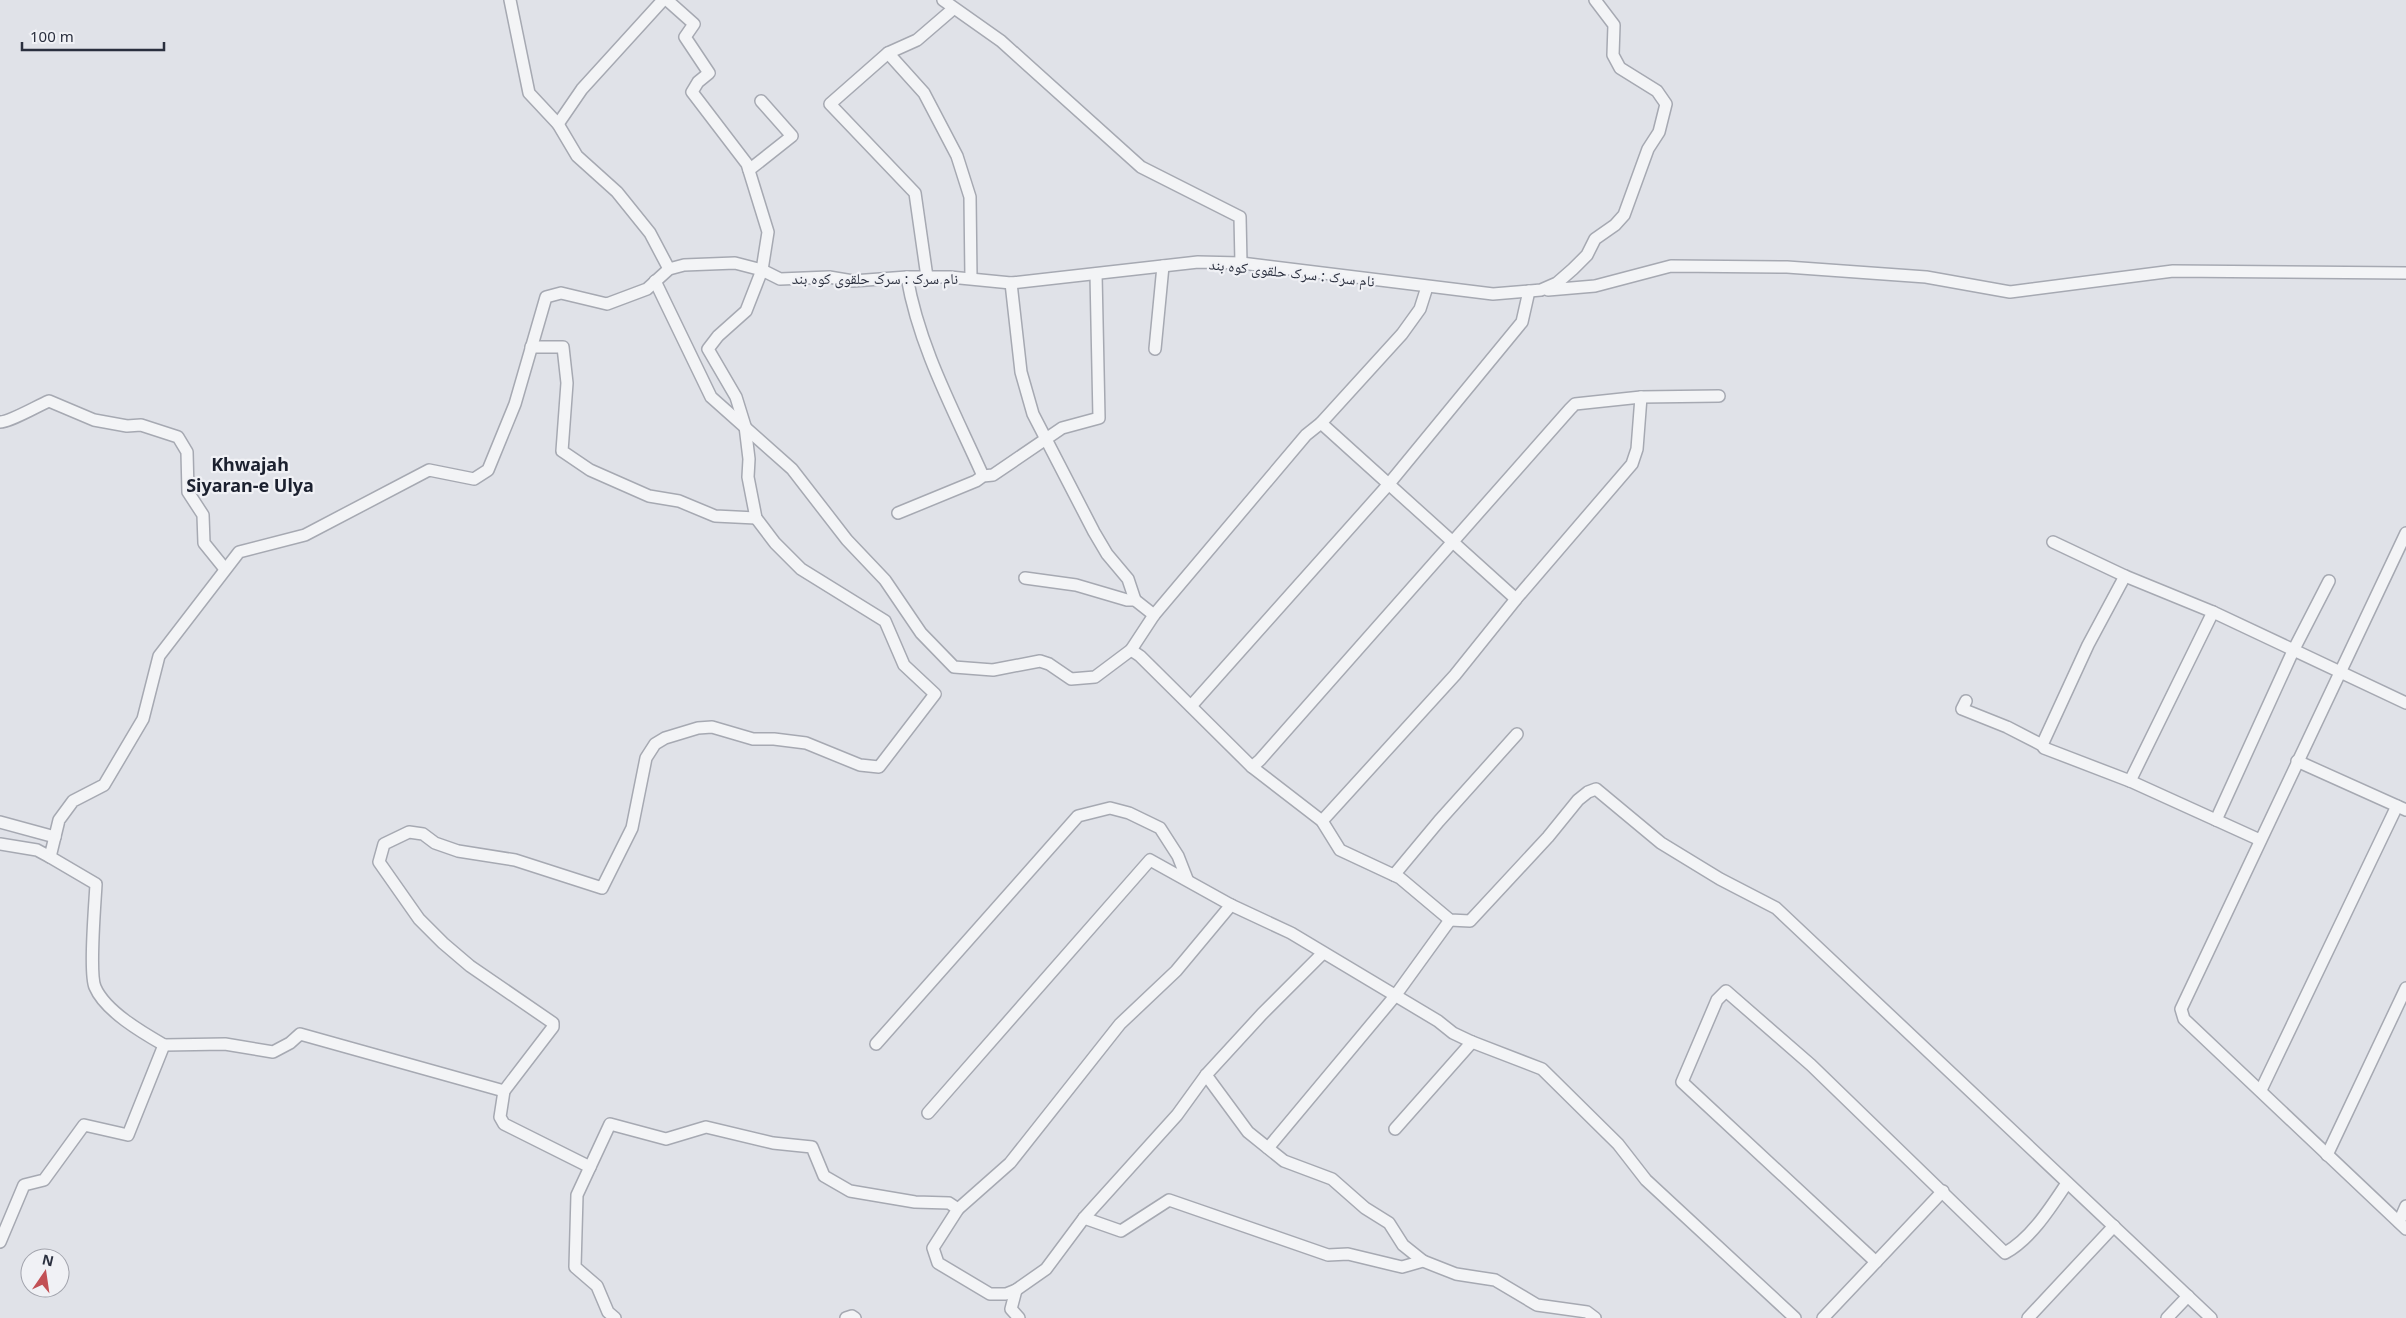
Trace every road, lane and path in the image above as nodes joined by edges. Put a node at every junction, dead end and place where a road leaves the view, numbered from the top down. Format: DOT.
graph roads {
  1 [pos="510,0"];
  2 [pos="663,0"];
  3 [pos="667,0"];
  4 [pos="943,0"];
  5 [pos="1594,0"];
  6 [pos="953,9"];
  7 [pos="888,53"];
  8 [pos="761,101"];
  9 [pos="558,124"];
  10 [pos="749,170"];
  11 [pos="1241,263"];
  12 [pos="1163,266"];
  13 [pos="669,269"];
  14 [pos="762,270"];
  15 [pos="2406,273"];
  16 [pos="1096,274"];
  17 [pos="907,277"];
  18 [pos="927,277"];
  19 [pos="971,278"];
  20 [pos="655,282"];
  21 [pos="1011,283"];
  22 [pos="1427,287"];
  23 [pos="1535,291"];
  24 [pos="531,347"];
  25 [pos="1155,349"];
  26 [pos="1719,396"];
  27 [pos="1641,397"];
  28 [pos="0,422"];
  29 [pos="1321,423"];
  30 [pos="745,426"];
  31 [pos="1046,438"];
  32 [pos="983,476"];
  33 [pos="1388,485"];
  34 [pos="898,514"];
  35 [pos="756,518"];
  36 [pos="2406,533"];
  37 [pos="1452,542"];
  38 [pos="2053,542"];
  39 [pos="225,569"];
  40 [pos="2126,576"];
  41 [pos="1025,578"];
  42 [pos="2329,581"];
  43 [pos="1516,599"];
  44 [pos="1135,600"];
  45 [pos="2213,612"];
  46 [pos="1154,615"];
  47 [pos="1131,650"];
  48 [pos="2293,651"];
  49 [pos="2340,672"];
  50 [pos="1966,701"];
  51 [pos="2406,702"];
  52 [pos="1191,706"];
  53 [pos="1517,734"];
  54 [pos="2042,745"];
  55 [pos="2297,760"];
  56 [pos="1252,766"];
  57 [pos="2130,781"];
  58 [pos="2402,808"];
  59 [pos="2216,820"];
  60 [pos="1322,821"];
  61 [pos="0,822"];
  62 [pos="55,837"];
  63 [pos="2260,840"];
  64 [pos="0,844"];
  65 [pos="50,857"];
  66 [pos="1394,875"];
  67 [pos="1187,879"];
  68 [pos="1230,905"];
  69 [pos="1450,920"];
  70 [pos="1323,953"];
  71 [pos="2406,988"];
  72 [pos="1395,996"];
  73 [pos="1472,1042"];
  74 [pos="876,1044"];
  75 [pos="164,1046"];
  76 [pos="1206,1074"];
  77 [pos="2262,1090"];
  78 [pos="504,1091"];
  79 [pos="928,1113"];
  80 [pos="1395,1129"];
  81 [pos="1268,1148"];
  82 [pos="2327,1156"];
  83 [pos="590,1167"];
  84 [pos="2067,1183"];
  85 [pos="1942,1192"];
  86 [pos="2406,1206"];
  87 [pos="958,1209"];
  88 [pos="1084,1218"];
  89 [pos="2402,1225"];
  90 [pos="2114,1226"];
  91 [pos="0,1242"];
  92 [pos="1423,1261"];
  93 [pos="1876,1262"];
  94 [pos="1016,1290"];
  95 [pos="2188,1296"];
  96 [pos="614,1318"];
  97 [pos="846,1318"];
  98 [pos="855,1318"];
  99 [pos="1019,1318"];
  100 [pos="1595,1318"];
  101 [pos="1795,1318"];
  102 [pos="1823,1318"];
  103 [pos="2028,1318"];
  104 [pos="2167,1318"];
  105 [pos="2211,1318"];
  1 -- 9 [label="street"];
  2 -- 9 [label="street"];
  3 -- 10 [label="street"];
  4 -- 6 [label="street"];
  5 -- 23 [label="street, نام سرک : سرک حلقوی کوه بند"];
  6 -- 7 [label="street"];
  6 -- 11 [label="street"];
  7 -- 18 [label="street"];
  7 -- 19 [label="street"];
  8 -- 10 [label="street"];
  9 -- 13 [label="street"];
  10 -- 14 [label="street"];
  11 -- 12 [label="street, نام سرک : سرک حلقوی کوه بند"];
  11 -- 22 [label="street, نام سرک : سرک حلقوی کوه بند"];
  12 -- 16 [label="street, نام سرک : سرک حلقوی کوه بند"];
  12 -- 25 [label="street"];
  13 -- 14 [label="street, نام سرک : سرک حلقوی کوه بند"];
  13 -- 20 [label="street"];
  14 -- 17 [label="street, نام سرک : سرک حلقوی کوه بند"];
  14 -- 30 [label="street"];
  15 -- 23 [label="street"];
  16 -- 21 [label="street, نام سرک : سرک حلقوی کوه بند"];
  16 -- 31 [label="street"];
  17 -- 18 [label="street, نام سرک : سرک حلقوی کوه بند"];
  17 -- 32 [label="street"];
  18 -- 19 [label="street, نام سرک : سرک حلقوی کوه بند"];
  19 -- 21 [label="street, نام سرک : سرک حلقوی کوه بند"];
  20 -- 24 [label="street"];
  20 -- 30 [label="street"];
  21 -- 31 [label="street"];
  22 -- 23 [label="street, نام سرک : سرک حلقوی کوه بند"];
  22 -- 29 [label="street"];
  23 -- 33 [label="street"];
  24 -- 35 [label="street"];
  24 -- 39 [label="street"];
  26 -- 27 [label="street"];
  27 -- 37 [label="street"];
  27 -- 43 [label="street"];
  28 -- 39 [label="street"];
  29 -- 33 [label="street"];
  29 -- 46 [label="street"];
  30 -- 35 [label="street"];
  30 -- 47 [label="street"];
  31 -- 32 [label="street"];
  31 -- 44 [label="street"];
  32 -- 34 [label="street"];
  33 -- 37 [label="street"];
  33 -- 52 [label="street"];
  35 -- 78 [label="street"];
  36 -- 49 [label="street"];
  37 -- 43 [label="street"];
  37 -- 56 [label="street"];
  38 -- 40 [label="street"];
  39 -- 62 [label="street"];
  40 -- 45 [label="street"];
  40 -- 54 [label="street"];
  41 -- 44 [label="street"];
  42 -- 48 [label="street"];
  43 -- 60 [label="street"];
  44 -- 46 [label="street"];
  45 -- 48 [label="street"];
  45 -- 57 [label="street"];
  46 -- 47 [label="street"];
  47 -- 52 [label="street"];
  48 -- 49 [label="street"];
  48 -- 59 [label="street"];
  49 -- 51 [label="street"];
  49 -- 55 [label="street"];
  50 -- 54 [label="street"];
  52 -- 56 [label="street"];
  53 -- 66 [label="street"];
  54 -- 57 [label="street"];
  55 -- 58 [label="street"];
  55 -- 63 [label="street"];
  56 -- 60 [label="street"];
  57 -- 59 [label="street"];
  58 -- 77 [label="street"];
  59 -- 63 [label="street"];
  60 -- 66 [label="street"];
  61 -- 62 [label="street"];
  62 -- 65 [label="street"];
  63 -- 77 [label="street"];
  64 -- 65 [label="street"];
  65 -- 75 [label="street"];
  66 -- 69 [label="street"];
  67 -- 68 [label="street"];
  67 -- 74 [label="street"];
  67 -- 79 [label="street"];
  68 -- 70 [label="street"];
  68 -- 87 [label="street"];
  69 -- 72 [label="street"];
  69 -- 84 [label="street"];
  70 -- 72 [label="street"];
  70 -- 76 [label="street"];
  71 -- 82 [label="street"];
  72 -- 73 [label="street"];
  72 -- 81 [label="street"];
  73 -- 80 [label="street"];
  73 -- 101 [label="street"];
  75 -- 78 [label="street"];
  75 -- 91 [label="street"];
  76 -- 81 [label="street"];
  76 -- 88 [label="street"];
  77 -- 82 [label="street"];
  78 -- 83 [label="street"];
  81 -- 92 [label="street"];
  82 -- 89 [label="street"];
  83 -- 87 [label="street"];
  83 -- 96 [label="street"];
  84 -- 85 [label="street"];
  84 -- 90 [label="street"];
  85 -- 93 [label="street"];
  85 -- 93 [label="street"];
  86 -- 89 [label="street"];
  87 -- 94 [label="street"];
  88 -- 92 [label="street"];
  88 -- 94 [label="street"];
  90 -- 95 [label="street"];
  90 -- 103 [label="street"];
  92 -- 100 [label="street"];
  93 -- 102 [label="street"];
  94 -- 99 [label="street"];
  95 -- 104 [label="street"];
  95 -- 105 [label="street"];
  97 -- 98 [label="street"];
}
